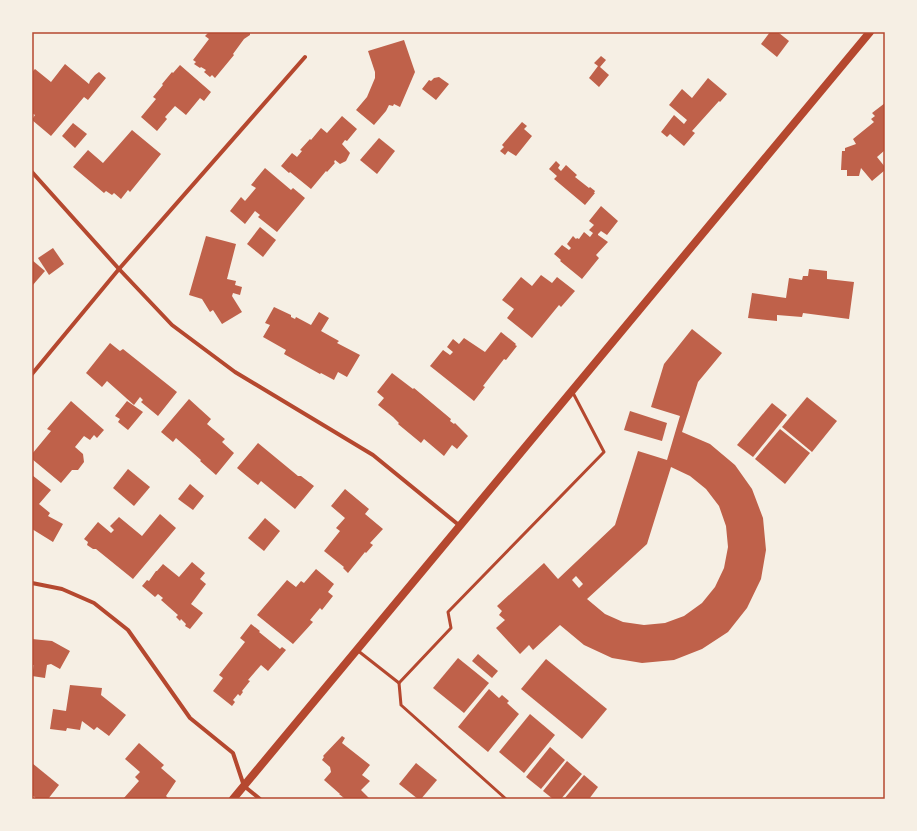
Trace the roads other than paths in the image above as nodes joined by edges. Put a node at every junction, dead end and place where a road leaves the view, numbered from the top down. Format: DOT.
graph roads {
  1 [pos="870,32"];
  2 [pos="305,57"];
  3 [pos="32,172"];
  4 [pos="119,269"];
  5 [pos="32,374"];
  6 [pos="572,392"];
  7 [pos="460,526"];
  8 [pos="32,583"];
  9 [pos="357,650"];
  10 [pos="399,683"];
  11 [pos="244,786"];
  12 [pos="233,799"];
  13 [pos="260,799"];
  14 [pos="506,799"];
  1 -- 6 [label="main road"];
  2 -- 4 [label="street"];
  3 -- 4 [label="street"];
  4 -- 5 [label="street"];
  4 -- 7 [label="street"];
  6 -- 7 [label="main road"];
  6 -- 10 [label="lane"];
  7 -- 9 [label="main road"];
  8 -- 11 [label="street"];
  9 -- 10 [label="lane"];
  9 -- 11 [label="main road"];
  10 -- 14 [label="lane"];
  11 -- 12 [label="main road"];
  11 -- 13 [label="street"];
}
